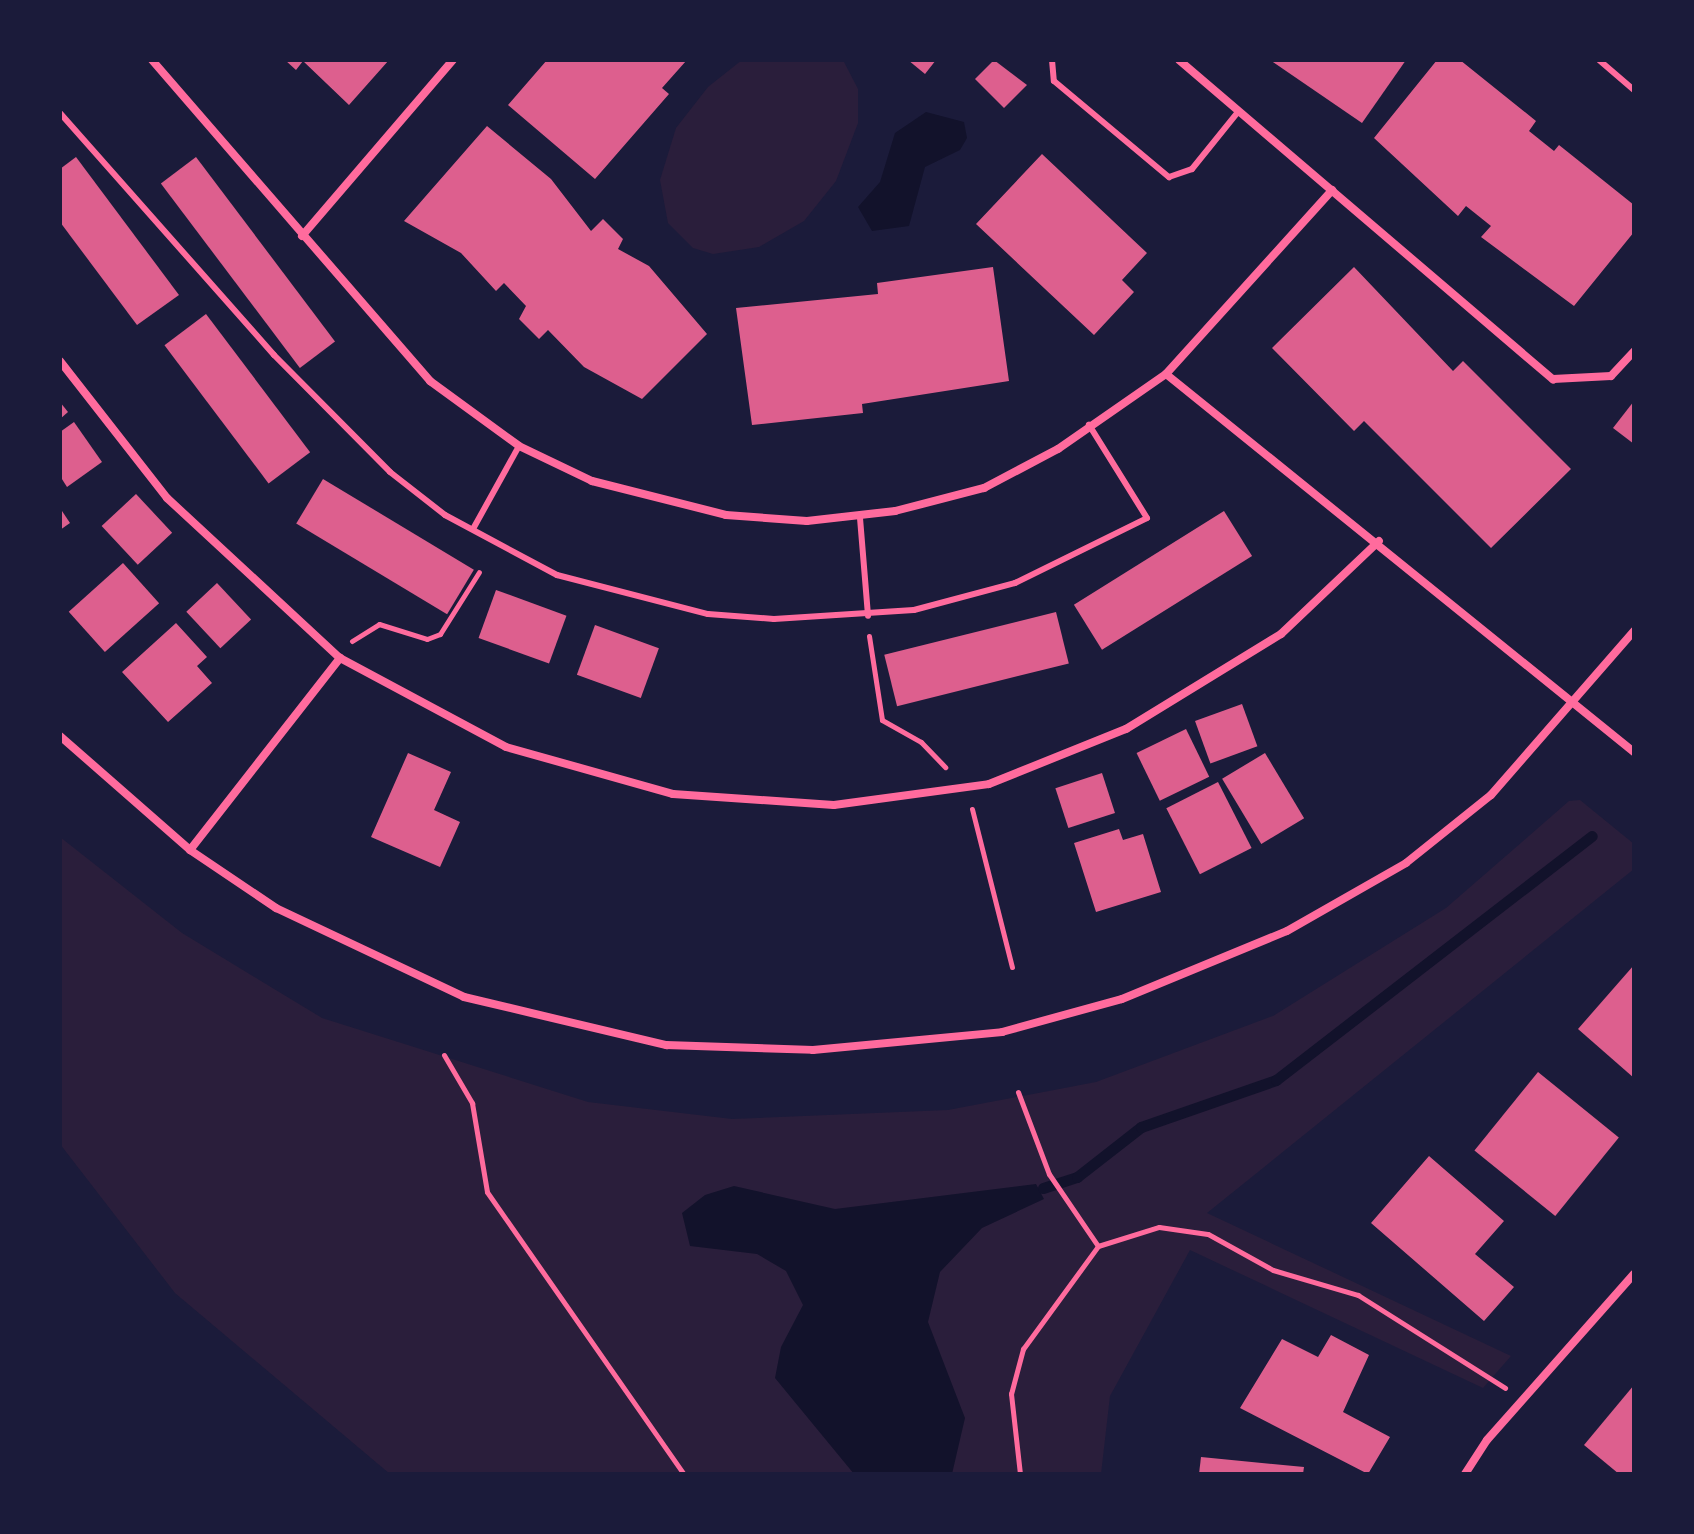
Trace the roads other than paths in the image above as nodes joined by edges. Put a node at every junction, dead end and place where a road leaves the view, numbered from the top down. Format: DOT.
graph roads {
  1 [pos="152,60"];
  2 [pos="453,60"];
  3 [pos="1052,60"];
  4 [pos="1179,60"];
  5 [pos="1599,60"];
  6 [pos="1634,90"];
  7 [pos="1238,112"];
  8 [pos="60,113"];
  9 [pos="1332,190"];
  10 [pos="302,236"];
  11 [pos="1634,351"];
  12 [pos="60,361"];
  13 [pos="1166,374"];
  14 [pos="1089,425"];
  15 [pos="519,446"];
  16 [pos="860,518"];
  17 [pos="473,529"];
  18 [pos="1379,541"];
  19 [pos="868,616"];
  20 [pos="1634,631"];
  21 [pos="340,658"];
  22 [pos="1573,700"];
  23 [pos="60,736"];
  24 [pos="1634,752"];
  25 [pos="190,850"];
  26 [pos="1634,1274"];
  27 [pos="1465,1474"];
  1 -- 10 [label="street"];
  2 -- 10 [label="street"];
  3 -- 7 [label="lane"];
  4 -- 7 [label="street"];
  5 -- 6 [label="lane"];
  7 -- 9 [label="street"];
  8 -- 17 [label="lane"];
  9 -- 11 [label="street"];
  9 -- 13 [label="street"];
  10 -- 15 [label="street"];
  12 -- 21 [label="street"];
  13 -- 14 [label="street"];
  13 -- 18 [label="street"];
  14 -- 16 [label="street"];
  14 -- 19 [label="lane"];
  15 -- 16 [label="street"];
  15 -- 17 [label="lane"];
  16 -- 19 [label="lane"];
  17 -- 19 [label="lane"];
  18 -- 21 [label="street"];
  18 -- 22 [label="street"];
  20 -- 22 [label="street"];
  21 -- 25 [label="street"];
  22 -- 24 [label="street"];
  22 -- 25 [label="street"];
  23 -- 25 [label="street"];
  26 -- 27 [label="street"];
}
